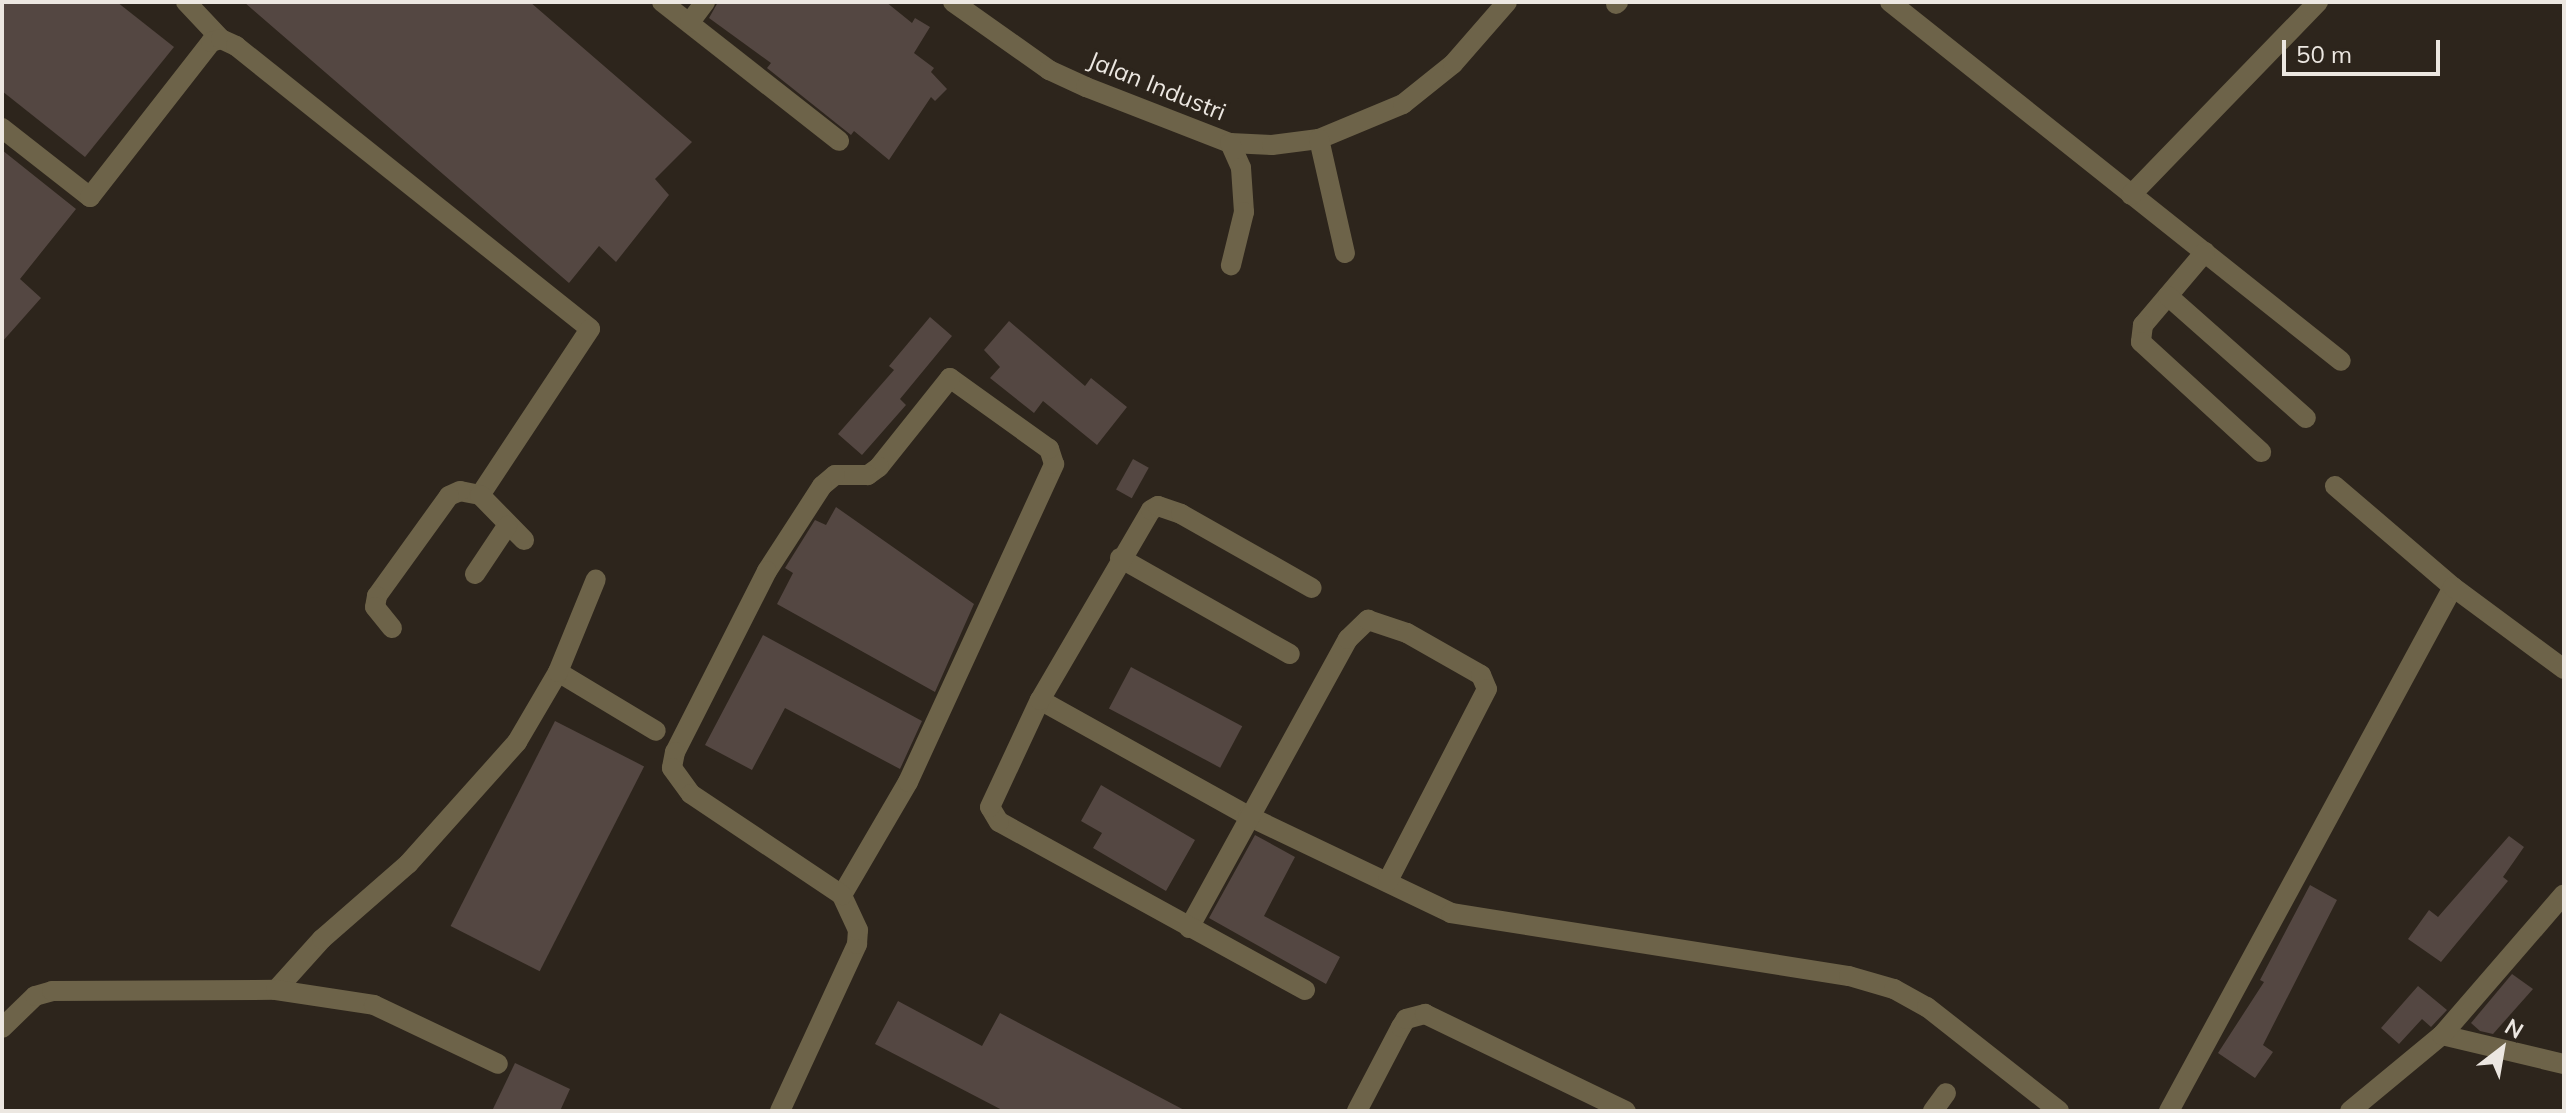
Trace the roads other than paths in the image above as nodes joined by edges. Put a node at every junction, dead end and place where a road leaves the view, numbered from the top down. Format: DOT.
graph roads {
  1 [pos="186,2"];
  2 [pos="662,2"];
  3 [pos="705,2"];
  4 [pos="953,2"];
  5 [pos="1507,2"];
  6 [pos="1890,2"];
  7 [pos="2318,2"];
  8 [pos="690,22"];
  9 [pos="221,39"];
  10 [pos="2,128"];
  11 [pos="1319,139"];
  12 [pos="839,141"];
  13 [pos="1230,143"];
  14 [pos="2131,195"];
  15 [pos="2205,252"];
  16 [pos="1345,253"];
  17 [pos="1231,265"];
  18 [pos="2168,296"];
  19 [pos="2341,361"];
  20 [pos="2306,418"];
  21 [pos="2261,452"];
  22 [pos="2335,486"];
  23 [pos="480,495"];
  24 [pos="507,526"];
  25 [pos="524,540"];
  26 [pos="1120,558"];
  27 [pos="475,574"];
  28 [pos="596,579"];
  29 [pos="2453,587"];
  30 [pos="1312,588"];
  31 [pos="392,628"];
  32 [pos="1290,654"];
  33 [pos="2564,669"];
  34 [pos="558,672"];
  35 [pos="1040,700"];
  36 [pos="656,731"];
  37 [pos="1248,816"];
  38 [pos="1388,881"];
  39 [pos="2564,894"];
  40 [pos="842,895"];
  41 [pos="1189,928"];
  42 [pos="276,990"];
  43 [pos="1305,990"];
  44 [pos="2,1028"];
  45 [pos="2442,1035"];
  46 [pos="498,1064"];
  47 [pos="2564,1064"];
  48 [pos="1946,1093"];
  49 [pos="780,1111"];
  50 [pos="1357,1111"];
  51 [pos="1626,1111"];
  52 [pos="1933,1111"];
  53 [pos="2059,1111"];
  54 [pos="2169,1111"];
  55 [pos="2350,1111"];
  1 -- 9 [label="street"];
  2 -- 8 [label="street"];
  3 -- 8 [label="street"];
  4 -- 13 [label="street, Jalan Industri"];
  5 -- 11 [label="street, Jalan Industri"];
  6 -- 14 [label="street"];
  7 -- 14 [label="street"];
  8 -- 12 [label="street"];
  9 -- 10 [label="street"];
  9 -- 23 [label="street"];
  11 -- 13 [label="street, Jalan Industri"];
  11 -- 16 [label="street"];
  13 -- 17 [label="street"];
  14 -- 15 [label="street"];
  15 -- 18 [label="street"];
  15 -- 19 [label="street"];
  18 -- 20 [label="street"];
  18 -- 21 [label="street"];
  22 -- 29 [label="street"];
  23 -- 24 [label="street"];
  23 -- 31 [label="street"];
  24 -- 25 [label="street"];
  24 -- 27 [label="street"];
  26 -- 30 [label="street"];
  26 -- 32 [label="street"];
  26 -- 35 [label="street"];
  28 -- 34 [label="street"];
  29 -- 33 [label="street"];
  29 -- 54 [label="street"];
  34 -- 36 [label="street"];
  34 -- 42 [label="street"];
  35 -- 37 [label="street"];
  35 -- 41 [label="street"];
  37 -- 38 [label="street"];
  37 -- 38 [label="street"];
  37 -- 41 [label="street"];
  38 -- 53 [label="street"];
  39 -- 45 [label="street"];
  40 -- 40 [label="street"];
  40 -- 49 [label="street"];
  41 -- 43 [label="street"];
  42 -- 44 [label="street"];
  42 -- 46 [label="street"];
  45 -- 47 [label="street"];
  45 -- 55 [label="street"];
  48 -- 52 [label="street"];
  50 -- 51 [label="street"];
}
